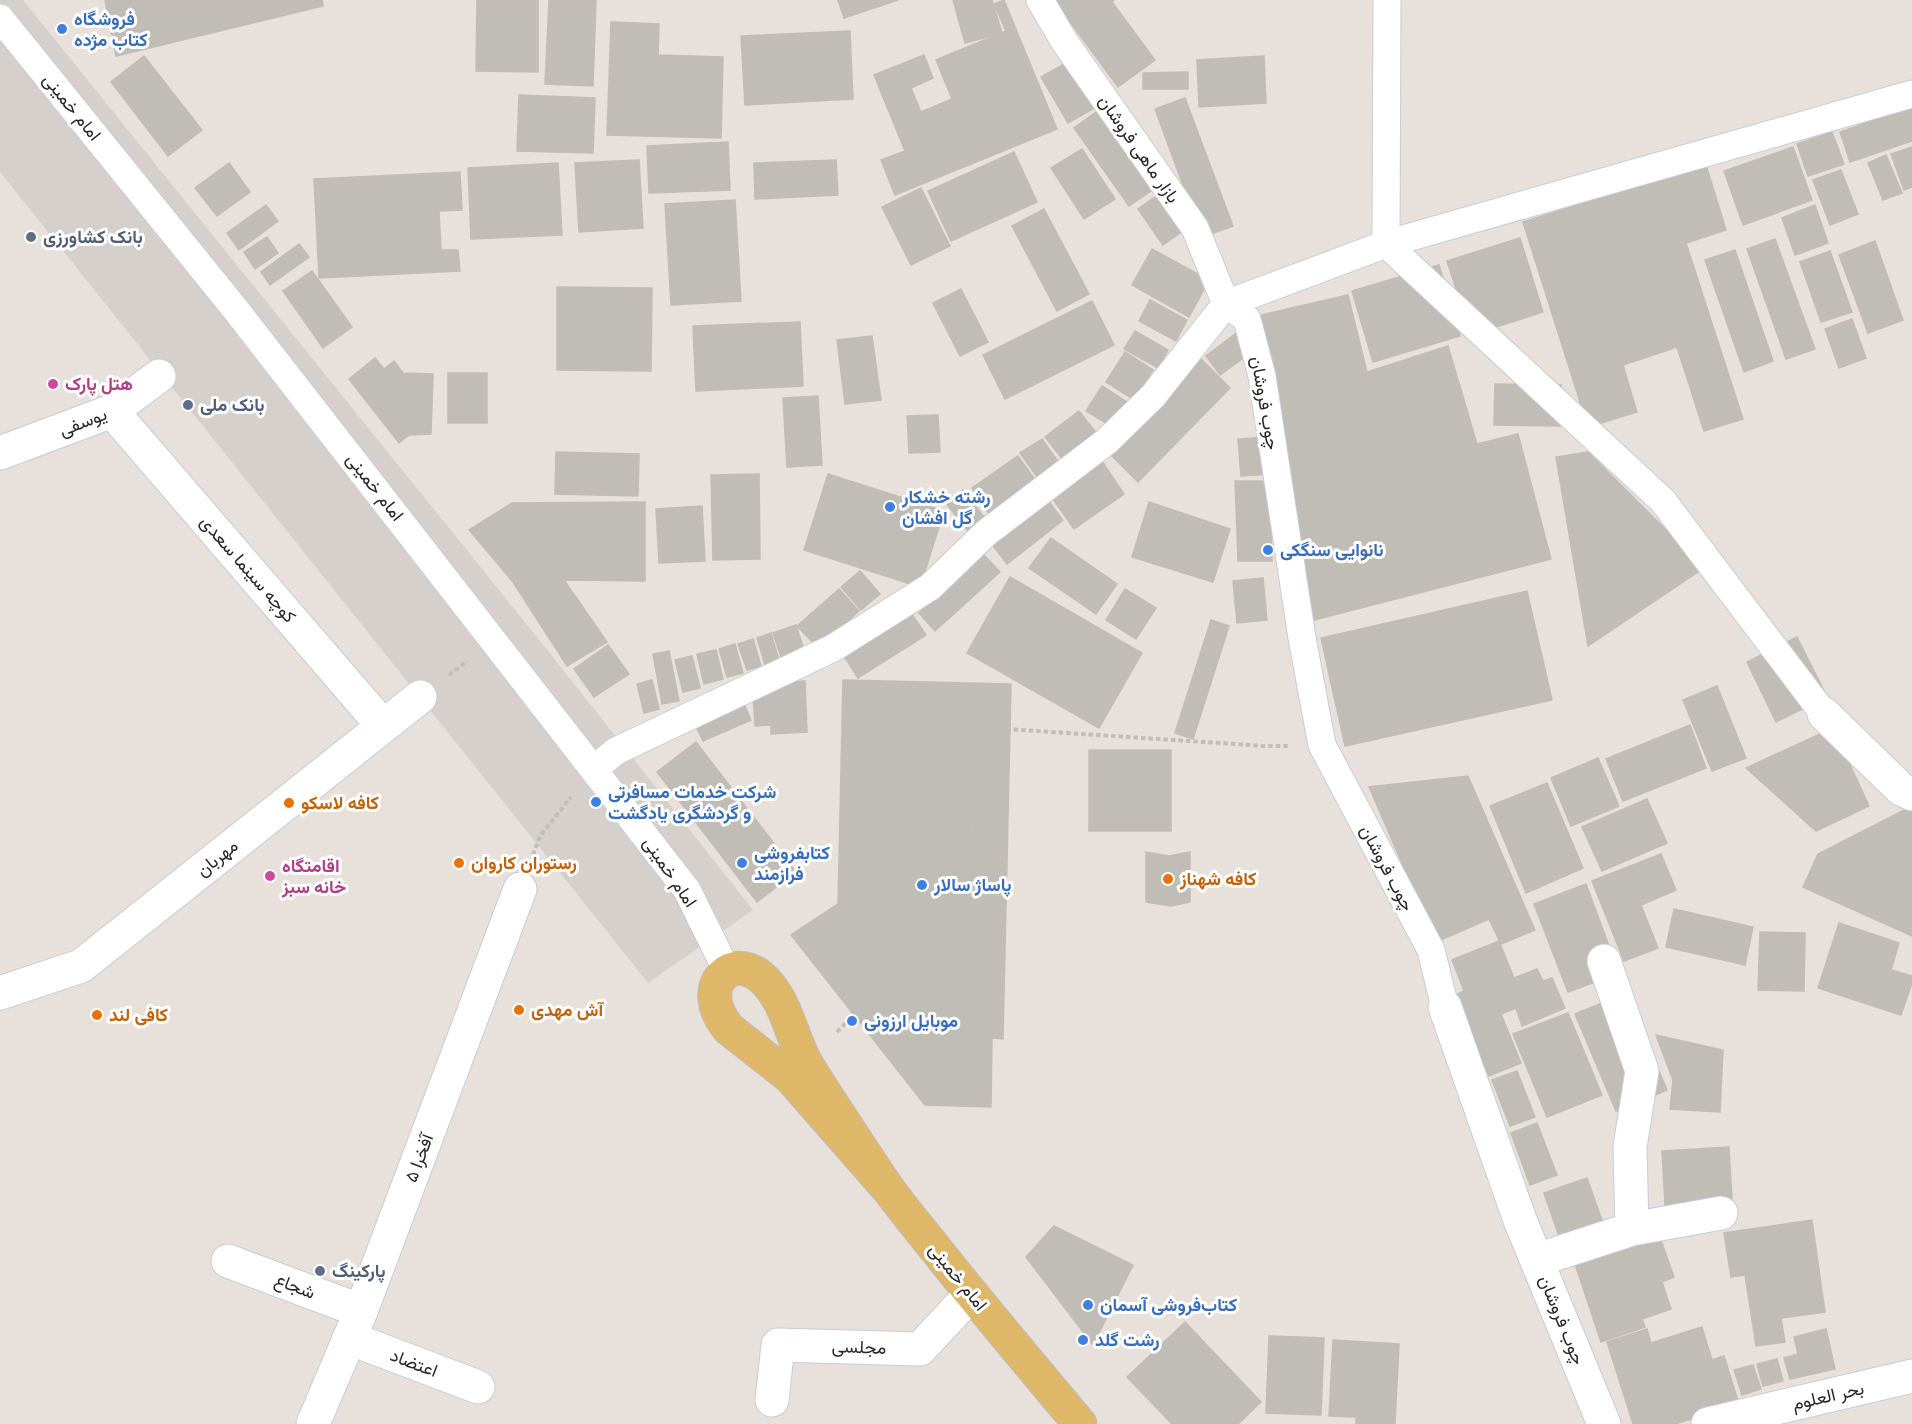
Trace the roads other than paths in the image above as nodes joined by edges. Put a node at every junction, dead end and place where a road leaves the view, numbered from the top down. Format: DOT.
graph roads {
  1 [pos="1040,0"];
  2 [pos="1387,0"];
  3 [pos="0,18"];
  4 [pos="1912,94"];
  5 [pos="1386,244"];
  6 [pos="1226,304"];
  7 [pos="159,376"];
  8 [pos="112,411"];
  9 [pos="0,453"];
  10 [pos="420,697"];
  11 [pos="1824,714"];
  12 [pos="383,726"];
  13 [pos="594,769"];
  14 [pos="1912,794"];
  15 [pos="520,890"];
  16 [pos="1604,961"];
  17 [pos="727,971"];
  18 [pos="0,993"];
  19 [pos="1444,1007"];
  20 [pos="889,1190"];
  21 [pos="1721,1213"];
  22 [pos="1632,1229"];
  23 [pos="1537,1260"];
  24 [pos="228,1261"];
  25 [pos="971,1294"];
  26 [pos="355,1325"];
  27 [pos="1912,1376"];
  28 [pos="478,1387"];
  29 [pos="772,1400"];
  30 [pos="1727,1422"];
  31 [pos="313,1424"];
  32 [pos="1080,1424"];
  33 [pos="1604,1424"];
  1 -- 6 [label="street, بازار ماهی فروشان"];
  2 -- 5 [label="street"];
  3 -- 13 [label="street, امام خمینی"];
  4 -- 5 [label="street"];
  5 -- 6 [label="street"];
  5 -- 11 [label="street"];
  6 -- 13 [label="street"];
  6 -- 19 [label="street, چوب فروشان"];
  7 -- 8 [label="street, یوسفی"];
  8 -- 9 [label="street, یوسفی"];
  8 -- 12 [label="street, کوچه سینما سعدی"];
  10 -- 12 [label="street, مهربان"];
  11 -- 14 [label="street"];
  12 -- 18 [label="street, مهربان"];
  13 -- 17 [label="street, امام خمینی"];
  15 -- 26 [label="street, آفخرا ۵"];
  16 -- 22 [label="street"];
  17 -- 20 [label="main road, امام خمینی"];
  17 -- 20 [label="main road"];
  19 -- 23 [label="street, چوب فروشان"];
  20 -- 25 [label="main road, امام خمینی"];
  21 -- 22 [label="street"];
  22 -- 23 [label="street"];
  23 -- 33 [label="street, چوب فروشان"];
  24 -- 26 [label="street, شجاع"];
  25 -- 29 [label="street, مجلسی"];
  25 -- 32 [label="main road, امام خمینی"];
  26 -- 28 [label="street, اعتضاد"];
  26 -- 31 [label="street, آفخرا ۵"];
  27 -- 30 [label="street, بحر العلوم"];
}
